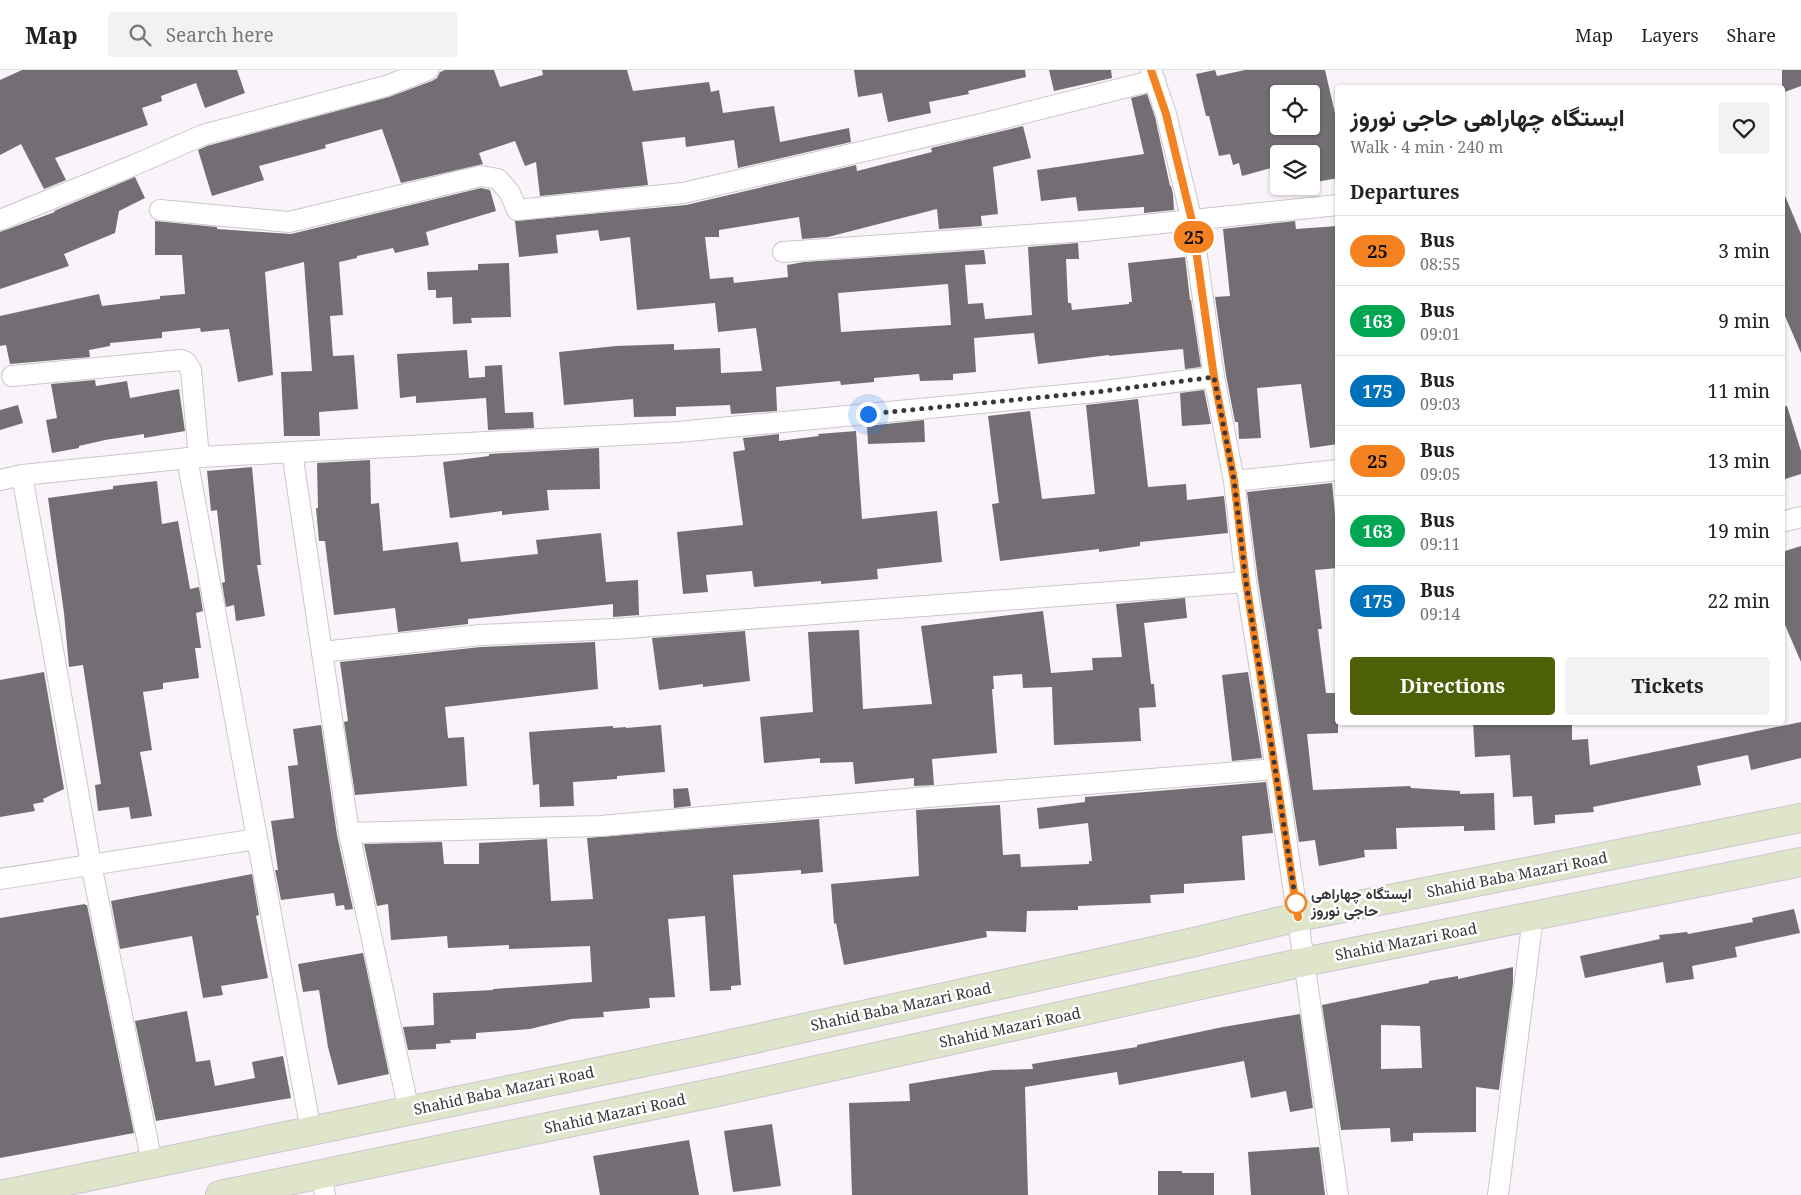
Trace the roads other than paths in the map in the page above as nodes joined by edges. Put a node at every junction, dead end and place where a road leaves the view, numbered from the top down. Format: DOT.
graph roads {
  1 [pos="428,70"];
  2 [pos="1153,75"];
  3 [pos="1335,205"];
  4 [pos="160,210"];
  5 [pos="0,220"];
  6 [pos="1192,221"];
  7 [pos="783,252"];
  8 [pos="12,376"];
  9 [pos="1214,377"];
  10 [pos="292,452"];
  11 [pos="193,457"];
  12 [pos="1335,470"];
  13 [pos="22,475"];
  14 [pos="0,480"];
  15 [pos="1234,480"];
  16 [pos="1801,517"];
  17 [pos="1785,521"];
  18 [pos="1246,582"];
  19 [pos="322,652"];
  20 [pos="1276,769"];
  21 [pos="1801,818"];
  22 [pos="350,833"];
  23 [pos="257,839"];
  24 [pos="1801,862"];
  25 [pos="91,864"];
  26 [pos="0,879"];
  27 [pos="1298,917"];
  28 [pos="1532,917"];
  29 [pos="1304,962"];
  30 [pos="408,1111"];
  31 [pos="311,1131"];
  32 [pos="152,1163"];
  33 [pos="323,1185"];
  34 [pos="0,1195"];
  35 [pos="220,1195"];
  36 [pos="1338,1195"];
  37 [pos="1498,1195"];
  1 -- 5 [label="street"];
  2 -- 4 [label="street"];
  2 -- 6 [label="street"];
  3 -- 6 [label="street"];
  6 -- 7 [label="street"];
  6 -- 9 [label="street"];
  8 -- 11 [label="street"];
  9 -- 10 [label="street"];
  9 -- 15 [label="street"];
  10 -- 11 [label="street"];
  10 -- 19 [label="street"];
  11 -- 13 [label="street"];
  11 -- 23 [label="street"];
  12 -- 15 [label="street"];
  13 -- 14 [label="street"];
  13 -- 25 [label="street"];
  15 -- 18 [label="street"];
  16 -- 17 [label="street"];
  18 -- 19 [label="street"];
  18 -- 20 [label="street"];
  19 -- 22 [label="street"];
  20 -- 22 [label="street"];
  20 -- 27 [label="street"];
  21 -- 27 [label="main road, Shahid Baba Mazari Road"];
  22 -- 30 [label="street"];
  23 -- 25 [label="street"];
  23 -- 31 [label="street"];
  24 -- 28 [label="main road, Shahid Mazari Road"];
  25 -- 26 [label="street"];
  25 -- 32 [label="street"];
  27 -- 29 [label="street"];
  27 -- 30 [label="main road, Shahid Baba Mazari Road"];
  28 -- 29 [label="main road, Shahid Mazari Road"];
  28 -- 37 [label="street"];
  29 -- 33 [label="main road, Shahid Mazari Road"];
  29 -- 36 [label="street"];
  30 -- 31 [label="main road, Shahid Baba Mazari Road"];
  31 -- 32 [label="main road, Shahid Baba Mazari Road"];
  32 -- 34 [label="main road, Shahid Baba Mazari Road"];
  33 -- 35 [label="main road, Shahid Mazari Road"];
}
